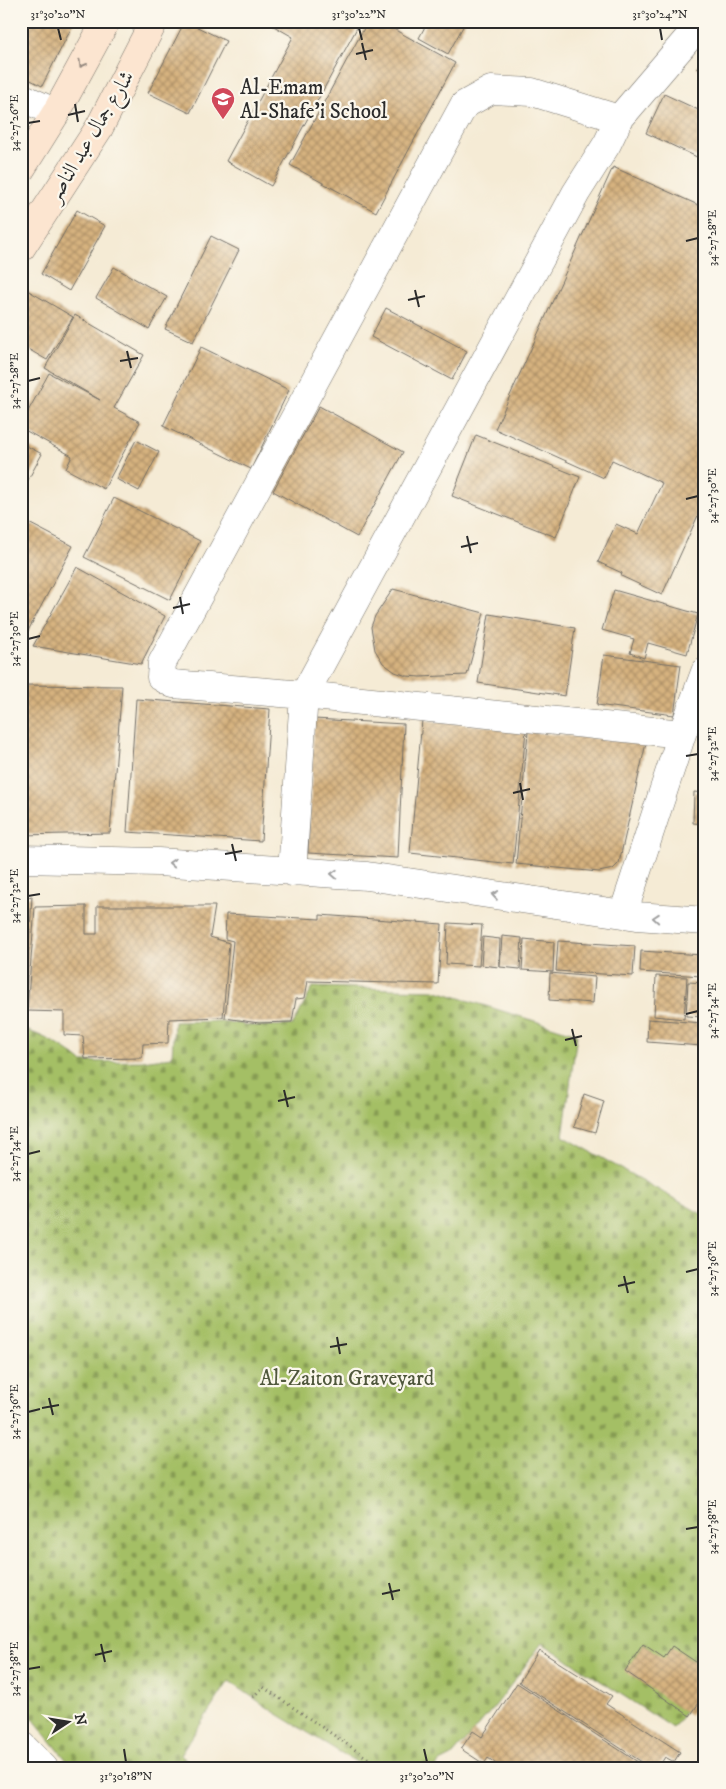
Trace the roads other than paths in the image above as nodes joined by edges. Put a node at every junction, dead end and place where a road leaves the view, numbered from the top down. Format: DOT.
graph roads {
  1 [pos="106,21"];
  2 [pos="154,21"];
  3 [pos="703,21"];
  4 [pos="21,96"];
  5 [pos="56,113"];
  6 [pos="619,119"];
  7 [pos="21,168"];
  8 [pos="21,248"];
  9 [pos="705,672"];
  10 [pos="304,695"];
  11 [pos="682,734"];
  12 [pos="21,859"];
  13 [pos="292,872"];
  14 [pos="623,914"];
  15 [pos="705,921"];
  16 [pos="21,1745"];
  17 [pos="44,1768"];
  1 -- 5 [label="main road, شارع جمال عبد الناصر, one-way"];
  2 -- 8 [label="main road, شارع جمال عبد الناصر"];
  3 -- 6 [label="street"];
  4 -- 5 [label="street"];
  5 -- 7 [label="main road, شارع جمال عبد الناصر"];
  6 -- 10 [label="street"];
  6 -- 10 [label="street"];
  9 -- 11 [label="street"];
  10 -- 11 [label="street"];
  10 -- 13 [label="street"];
  11 -- 14 [label="street"];
  13 -- 12 [label="street, one-way"];
  14 -- 13 [label="street, one-way"];
  15 -- 14 [label="street, one-way"];
  16 -- 17 [label="street"];
}
